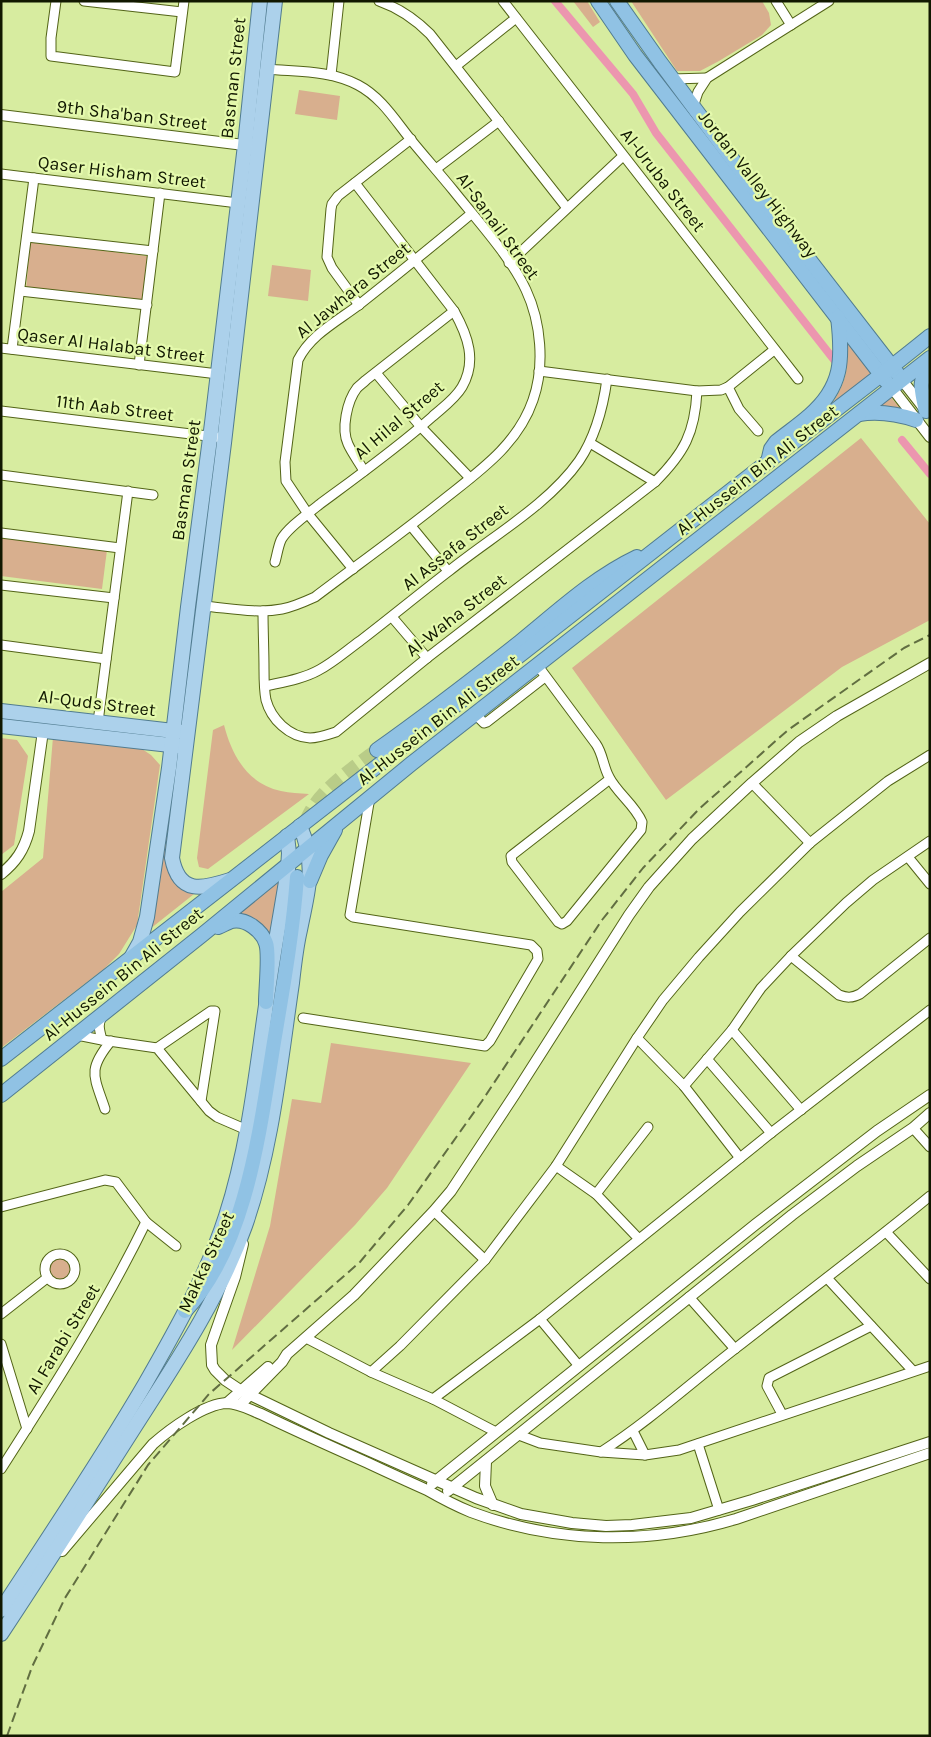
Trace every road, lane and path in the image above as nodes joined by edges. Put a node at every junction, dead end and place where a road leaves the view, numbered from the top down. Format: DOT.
graph roads {
  1 [pos="56,1"];
  2 [pos="84,1"];
  3 [pos="184,1"];
  4 [pos="260,1"];
  5 [pos="275,1"];
  6 [pos="339,1"];
  7 [pos="379,1"];
  8 [pos="503,1"];
  9 [pos="598,1"];
  10 [pos="617,1"];
  11 [pos="776,1"];
  12 [pos="829,1"];
  13 [pos="182,12"];
  14 [pos="516,18"];
  15 [pos="791,25"];
  16 [pos="456,66"];
  17 [pos="267,69"];
  18 [pos="331,75"];
  19 [pos="707,78"];
  20 [pos="672,79"];
  21 [pos="693,107"];
  22 [pos="1,115"];
  23 [pos="499,121"];
  24 [pos="410,139"];
  25 [pos="252,146"];
  26 [pos="623,156"];
  27 [pos="436,169"];
  28 [pos="1,174"];
  29 [pos="34,178"];
  30 [pos="355,183"];
  31 [pos="160,193"];
  32 [pos="238,203"];
  33 [pos="567,208"];
  34 [pos="471,214"];
  35 [pos="27,237"];
  36 [pos="153,251"];
  37 [pos="415,260"];
  38 [pos="509,263"];
  39 [pos="20,291"];
  40 [pos="146,305"];
  41 [pos="359,305"];
  42 [pos="454,312"];
  43 [pos="838,317"];
  44 [pos="930,336"];
  45 [pos="875,345"];
  46 [pos="1,348"];
  47 [pos="12,349"];
  48 [pos="774,350"];
  49 [pos="909,353"];
  50 [pos="930,359"];
  51 [pos="139,364"];
  52 [pos="539,371"];
  53 [pos="887,371"];
  54 [pos="376,373"];
  55 [pos="218,374"];
  56 [pos="607,379"];
  57 [pos="798,379"];
  58 [pos="897,384"];
  59 [pos="728,388"];
  60 [pos="697,391"];
  61 [pos="1,411"];
  62 [pos="858,414"];
  63 [pos="924,415"];
  64 [pos="421,426"];
  65 [pos="758,431"];
  66 [pos="217,437"];
  67 [pos="930,437"];
  68 [pos="590,442"];
  69 [pos="768,462"];
  70 [pos="364,471"];
  71 [pos="1,475"];
  72 [pos="470,478"];
  73 [pos="655,482"];
  74 [pos="128,491"];
  75 [pos="153,495"];
  76 [pos="308,514"];
  77 [pos="411,526"];
  78 [pos="1,533"];
  79 [pos="120,548"];
  80 [pos="656,550"];
  81 [pos="275,562"];
  82 [pos="353,569"];
  83 [pos="448,571"];
  84 [pos="1,585"];
  85 [pos="114,598"];
  86 [pos="203,606"];
  87 [pos="263,611"];
  88 [pos="392,616"];
  89 [pos="1,645"];
  90 [pos="106,658"];
  91 [pos="427,658"];
  92 [pos="930,663"];
  93 [pos="542,672"];
  94 [pos="265,686"];
  95 [pos="1,711"];
  96 [pos="176,714"];
  97 [pos="98,722"];
  98 [pos="1,726"];
  99 [pos="154,729"];
  100 [pos="43,731"];
  101 [pos="181,732"];
  102 [pos="138,742"];
  103 [pos="179,746"];
  104 [pos="377,750"];
  105 [pos="930,755"];
  106 [pos="168,774"];
  107 [pos="610,779"];
  108 [pos="752,783"];
  109 [pos="370,797"];
  110 [pos="343,818"];
  111 [pos="300,826"];
  112 [pos="287,836"];
  113 [pos="930,841"];
  114 [pos="810,843"];
  115 [pos="308,848"];
  116 [pos="908,857"];
  117 [pos="289,864"];
  118 [pos="1,874"];
  119 [pos="233,879"];
  120 [pos="304,879"];
  121 [pos="930,884"];
  122 [pos="202,935"];
  123 [pos="930,938"];
  124 [pos="791,956"];
  125 [pos="131,959"];
  126 [pos="266,1002"];
  127 [pos="930,1010"];
  128 [pos="106,1011"];
  129 [pos="303,1018"];
  130 [pos="732,1030"];
  131 [pos="77,1035"];
  132 [pos="637,1038"];
  133 [pos="106,1041"];
  134 [pos="156,1048"];
  135 [pos="1,1059"];
  136 [pos="707,1059"];
  137 [pos="684,1086"];
  138 [pos="6,1091"];
  139 [pos="930,1095"];
  140 [pos="201,1101"];
  141 [pos="1,1102"];
  142 [pos="105,1109"];
  143 [pos="801,1110"];
  144 [pos="930,1113"];
  145 [pos="648,1127"];
  146 [pos="912,1128"];
  147 [pos="247,1130"];
  148 [pos="771,1133"];
  149 [pos="930,1147"];
  150 [pos="740,1158"];
  151 [pos="556,1166"];
  152 [pos="596,1194"];
  153 [pos="930,1196"];
  154 [pos="783,1204"];
  155 [pos="1,1207"];
  156 [pos="434,1211"];
  157 [pos="792,1215"];
  158 [pos="146,1222"];
  159 [pos="245,1226"];
  160 [pos="886,1232"];
  161 [pos="639,1239"];
  162 [pos="176,1246"];
  163 [pos="485,1260"];
  164 [pos="47,1278"];
  165 [pos="827,1278"];
  166 [pos="930,1279"];
  167 [pos="688,1298"];
  168 [pos="185,1311"];
  169 [pos="1,1314"];
  170 [pos="540,1319"];
  171 [pos="871,1326"];
  172 [pos="306,1338"];
  173 [pos="1,1344"];
  174 [pos="735,1349"];
  175 [pos="579,1366"];
  176 [pos="930,1366"];
  177 [pos="371,1372"];
  178 [pos="913,1372"];
  179 [pos="244,1393"];
  180 [pos="433,1399"];
  181 [pos="227,1403"];
  182 [pos="240,1405"];
  183 [pos="782,1414"];
  184 [pos="27,1430"];
  185 [pos="633,1431"];
  186 [pos="496,1432"];
  187 [pos="519,1435"];
  188 [pos="930,1442"];
  189 [pos="698,1444"];
  190 [pos="601,1452"];
  191 [pos="930,1453"];
  192 [pos="645,1455"];
  193 [pos="486,1461"];
  194 [pos="1,1468"];
  195 [pos="436,1481"];
  196 [pos="452,1487"];
  197 [pos="426,1490"];
  198 [pos="439,1497"];
  199 [pos="493,1505"];
  200 [pos="719,1510"];
  201 [pos="43,1570"];
  202 [pos="1,1610"];
  203 [pos="1,1634"];
  1 -- 13 [label="street"];
  2 -- 13 [label="street"];
  3 -- 13 [label="street"];
  4 -- 25 [label="main road, Basman Street"];
  5 -- 17 [label="main road, Basman Street"];
  6 -- 18 [label="street"];
  7 -- 16 [label="street"];
  8 -- 14 [label="street, Al-Uruba Street"];
  9 -- 43 [label="highway, Jordan Valley Highway"];
  10 -- 20 [label="highway, Jordan Valley Highway"];
  11 -- 15 [label="street"];
  12 -- 15 [label="street"];
  14 -- 16 [label="street"];
  14 -- 26 [label="street, Al-Uruba Street"];
  15 -- 19 [label="street"];
  16 -- 23 [label="street"];
  17 -- 18 [label="street, Al-Sanail Street"];
  17 -- 25 [label="main road, Basman Street"];
  18 -- 24 [label="street, Al-Sanail Street"];
  19 -- 20 [label="street"];
  19 -- 21 [label="street"];
  20 -- 21 [label="highway, Jordan Valley Highway"];
  21 -- 45 [label="highway, Jordan Valley Highway"];
  22 -- 25 [label="street, 9th Sha'ban Street"];
  23 -- 27 [label="street"];
  23 -- 33 [label="street"];
  24 -- 27 [label="street, Al-Sanail Street"];
  24 -- 30 [label="street"];
  25 -- 32 [label="main road, Basman Street"];
  25 -- 66 [label="main road, Basman Street"];
  26 -- 33 [label="street"];
  26 -- 48 [label="street, Al-Uruba Street"];
  27 -- 34 [label="street, Al-Sanail Street"];
  28 -- 29 [label="street, Qaser Hisham Street"];
  29 -- 31 [label="street, Qaser Hisham Street"];
  29 -- 35 [label="street"];
  30 -- 37 [label="street, Al Hilal Street"];
  30 -- 41 [label="street"];
  31 -- 32 [label="street, Qaser Hisham Street"];
  31 -- 36 [label="street"];
  32 -- 55 [label="main road, Basman Street"];
  33 -- 38 [label="street"];
  34 -- 37 [label="street, Al Jawhara Street"];
  34 -- 38 [label="street, Al-Sanail Street"];
  35 -- 36 [label="street"];
  35 -- 39 [label="street"];
  36 -- 40 [label="street"];
  37 -- 41 [label="street, Al Jawhara Street"];
  37 -- 42 [label="street, Al Hilal Street"];
  38 -- 52 [label="street, Al-Sanail Street"];
  39 -- 40 [label="street"];
  39 -- 47 [label="street"];
  40 -- 51 [label="street"];
  41 -- 76 [label="street, Al Jawhara Street"];
  42 -- 54 [label="street"];
  42 -- 64 [label="street, Al Hilal Street"];
  43 -- 53 [label="highway, Jordan Valley Highway"];
  43 -- 69 [label="highway"];
  44 -- 49 [label="highway, Al-Hussein Bin Ali Street"];
  45 -- 49 [label="highway"];
  45 -- 53 [label="highway, Jordan Valley Highway"];
  46 -- 47 [label="street, Qaser Al Halabat Street"];
  47 -- 51 [label="street, Qaser Al Halabat Street"];
  48 -- 57 [label="street, Al-Uruba Street"];
  48 -- 59 [label="street"];
  49 -- 53 [label="highway, Al-Hussein Bin Ali Street"];
  50 -- 58 [label="highway, Al-Hussein Bin Ali Street"];
  50 -- 63 [label="highway"];
  51 -- 55 [label="street, Qaser Al Halabat Street"];
  52 -- 56 [label="street"];
  52 -- 72 [label="street, Al-Sanail Street"];
  53 -- 58 [label="highway, Jordan Valley Highway"];
  53 -- 69 [label="highway, Al-Hussein Bin Ali Street"];
  54 -- 64 [label="street"];
  54 -- 70 [label="street"];
  55 -- 66 [label="main road, Basman Street"];
  56 -- 60 [label="street"];
  56 -- 68 [label="street, Al Assafa Street"];
  58 -- 62 [label="highway, Al-Hussein Bin Ali Street"];
  58 -- 63 [label="street"];
  59 -- 60 [label="street"];
  59 -- 65 [label="street"];
  60 -- 73 [label="street, Al-Waha Street"];
  61 -- 66 [label="street, 11th Aab Street"];
  62 -- 63 [label="highway"];
  62 -- 93 [label="highway, Al-Hussein Bin Ali Street"];
  63 -- 67 [label="street"];
  64 -- 70 [label="street, Al Hilal Street"];
  64 -- 72 [label="street"];
  66 -- 86 [label="main road, Basman Street"];
  66 -- 96 [label="main road, Basman Street"];
  68 -- 73 [label="street"];
  68 -- 83 [label="street, Al Assafa Street"];
  69 -- 80 [label="highway, Al-Hussein Bin Ali Street"];
  70 -- 76 [label="street, Al Hilal Street"];
  71 -- 74 [label="street"];
  72 -- 77 [label="street, Al-Sanail Street"];
  73 -- 91 [label="street, Al-Waha Street"];
  74 -- 75 [label="street"];
  74 -- 79 [label="street"];
  76 -- 81 [label="street, Al Hilal Street"];
  76 -- 82 [label="street, Al Jawhara Street"];
  77 -- 82 [label="street, Al-Sanail Street"];
  77 -- 83 [label="street"];
  78 -- 79 [label="street"];
  79 -- 85 [label="street"];
  80 -- 104 [label="highway"];
  80 -- 111 [label="highway, Al-Hussein Bin Ali Street"];
  82 -- 87 [label="street, Al-Sanail Street"];
  83 -- 88 [label="street, Al Assafa Street"];
  84 -- 85 [label="street"];
  85 -- 90 [label="street"];
  86 -- 87 [label="street, Al-Sanail Street"];
  86 -- 101 [label="main road, Basman Street"];
  87 -- 94 [label="street, Al-Waha Street"];
  88 -- 91 [label="street"];
  88 -- 94 [label="street, Al Assafa Street"];
  89 -- 90 [label="street"];
  90 -- 97 [label="street"];
  91 -- 94 [label="street, Al-Waha Street"];
  92 -- 108 [label="street"];
  93 -- 107 [label="street"];
  93 -- 109 [label="highway, Al-Hussein Bin Ali Street"];
  95 -- 97 [label="main road, Al-Quds Street"];
  96 -- 99 [label="main road"];
  96 -- 101 [label="main road, Basman Street"];
  97 -- 99 [label="main road, Al-Quds Street"];
  98 -- 100 [label="main road, Al-Quds Street"];
  99 -- 101 [label="main road, Al-Quds Street"];
  100 -- 102 [label="main road, Al-Quds Street"];
  100 -- 118 [label="street"];
  101 -- 103 [label="main road, Basman Street"];
  102 -- 103 [label="main road, Al-Quds Street"];
  102 -- 106 [label="main road"];
  103 -- 106 [label="main road, Basman Street"];
  103 -- 119 [label="main road, Basman Street"];
  105 -- 114 [label="street"];
  106 -- 125 [label="main road, Basman Street"];
  107 -- 107 [label="street"];
  108 -- 114 [label="street"];
  108 -- 156 [label="street"];
  109 -- 110 [label="highway, Al-Hussein Bin Ali Street"];
  109 -- 129 [label="street"];
  110 -- 115 [label="highway, Al-Hussein Bin Ali Street"];
  110 -- 120 [label="highway"];
  111 -- 112 [label="highway, Al-Hussein Bin Ali Street"];
  111 -- 115 [label="main road, Makka Street"];
  112 -- 117 [label="main road, Makka Street"];
  112 -- 119 [label="highway, Al-Hussein Bin Ali Street"];
  113 -- 116 [label="street"];
  114 -- 132 [label="street"];
  115 -- 117 [label="highway, Al-Hussein Bin Ali Street"];
  115 -- 120 [label="main road, Makka Street"];
  116 -- 121 [label="street"];
  116 -- 124 [label="street"];
  117 -- 122 [label="highway, Al-Hussein Bin Ali Street"];
  117 -- 126 [label="main road, Makka Street"];
  119 -- 125 [label="highway, Al-Hussein Bin Ali Street"];
  120 -- 159 [label="main road, Makka Street"];
  120 -- 168 [label="highway"];
  122 -- 126 [label="highway"];
  122 -- 128 [label="highway, Al-Hussein Bin Ali Street"];
  123 -- 124 [label="street"];
  124 -- 130 [label="street"];
  125 -- 135 [label="highway, Al-Hussein Bin Ali Street"];
  126 -- 147 [label="main road, Makka Street"];
  127 -- 143 [label="street"];
  128 -- 131 [label="highway, Al-Hussein Bin Ali Street"];
  128 -- 133 [label="street"];
  130 -- 136 [label="street"];
  130 -- 143 [label="street"];
  131 -- 133 [label="street"];
  131 -- 138 [label="highway, Al-Hussein Bin Ali Street"];
  132 -- 137 [label="street"];
  132 -- 151 [label="street"];
  133 -- 134 [label="street"];
  133 -- 142 [label="street"];
  134 -- 140 [label="street"];
  134 -- 140 [label="street"];
  136 -- 137 [label="street"];
  136 -- 148 [label="street"];
  137 -- 150 [label="street"];
  138 -- 141 [label="street"];
  139 -- 154 [label="street"];
  140 -- 147 [label="street"];
  143 -- 148 [label="street"];
  144 -- 146 [label="street"];
  145 -- 152 [label="street"];
  146 -- 149 [label="street"];
  146 -- 157 [label="street"];
  147 -- 168 [label="main road, Makka Street"];
  148 -- 150 [label="street"];
  150 -- 161 [label="street"];
  151 -- 152 [label="street"];
  151 -- 163 [label="street"];
  152 -- 161 [label="street"];
  153 -- 160 [label="street"];
  154 -- 157 [label="street"];
  154 -- 175 [label="street"];
  155 -- 158 [label="street"];
  156 -- 163 [label="street"];
  156 -- 172 [label="street"];
  157 -- 167 [label="street"];
  158 -- 162 [label="street"];
  158 -- 184 [label="street, Al Farabi Street"];
  159 -- 179 [label="street"];
  159 -- 201 [label="main road, Makka Street"];
  160 -- 165 [label="street"];
  160 -- 166 [label="street"];
  161 -- 170 [label="street"];
  163 -- 177 [label="street"];
  164 -- 169 [label="street"];
  165 -- 171 [label="street"];
  165 -- 174 [label="street"];
  167 -- 174 [label="street"];
  167 -- 187 [label="street"];
  168 -- 202 [label="main road, Makka Street"];
  170 -- 175 [label="street"];
  170 -- 180 [label="street"];
  171 -- 178 [label="street"];
  171 -- 183 [label="street"];
  172 -- 177 [label="street"];
  172 -- 179 [label="street"];
  173 -- 184 [label="street"];
  174 -- 185 [label="street"];
  175 -- 186 [label="street"];
  176 -- 178 [label="street"];
  177 -- 180 [label="street"];
  178 -- 183 [label="street"];
  179 -- 181 [label="street"];
  179 -- 182 [label="street"];
  179 -- 195 [label="street"];
  180 -- 186 [label="street"];
  181 -- 182 [label="street"];
  181 -- 201 [label="street"];
  182 -- 197 [label="street"];
  183 -- 189 [label="street"];
  184 -- 194 [label="street, Al Farabi Street"];
  185 -- 190 [label="street"];
  185 -- 192 [label="street"];
  186 -- 195 [label="street"];
  187 -- 190 [label="street"];
  187 -- 193 [label="street"];
  188 -- 200 [label="street"];
  189 -- 192 [label="street"];
  189 -- 200 [label="street"];
  190 -- 192 [label="street"];
  191 -- 198 [label="street"];
  193 -- 196 [label="street"];
  193 -- 199 [label="street"];
  195 -- 196 [label="street"];
  195 -- 197 [label="street"];
  196 -- 198 [label="street"];
  196 -- 199 [label="street"];
  197 -- 198 [label="street"];
  199 -- 200 [label="street"];
  201 -- 203 [label="main road, Makka Street"];
}
